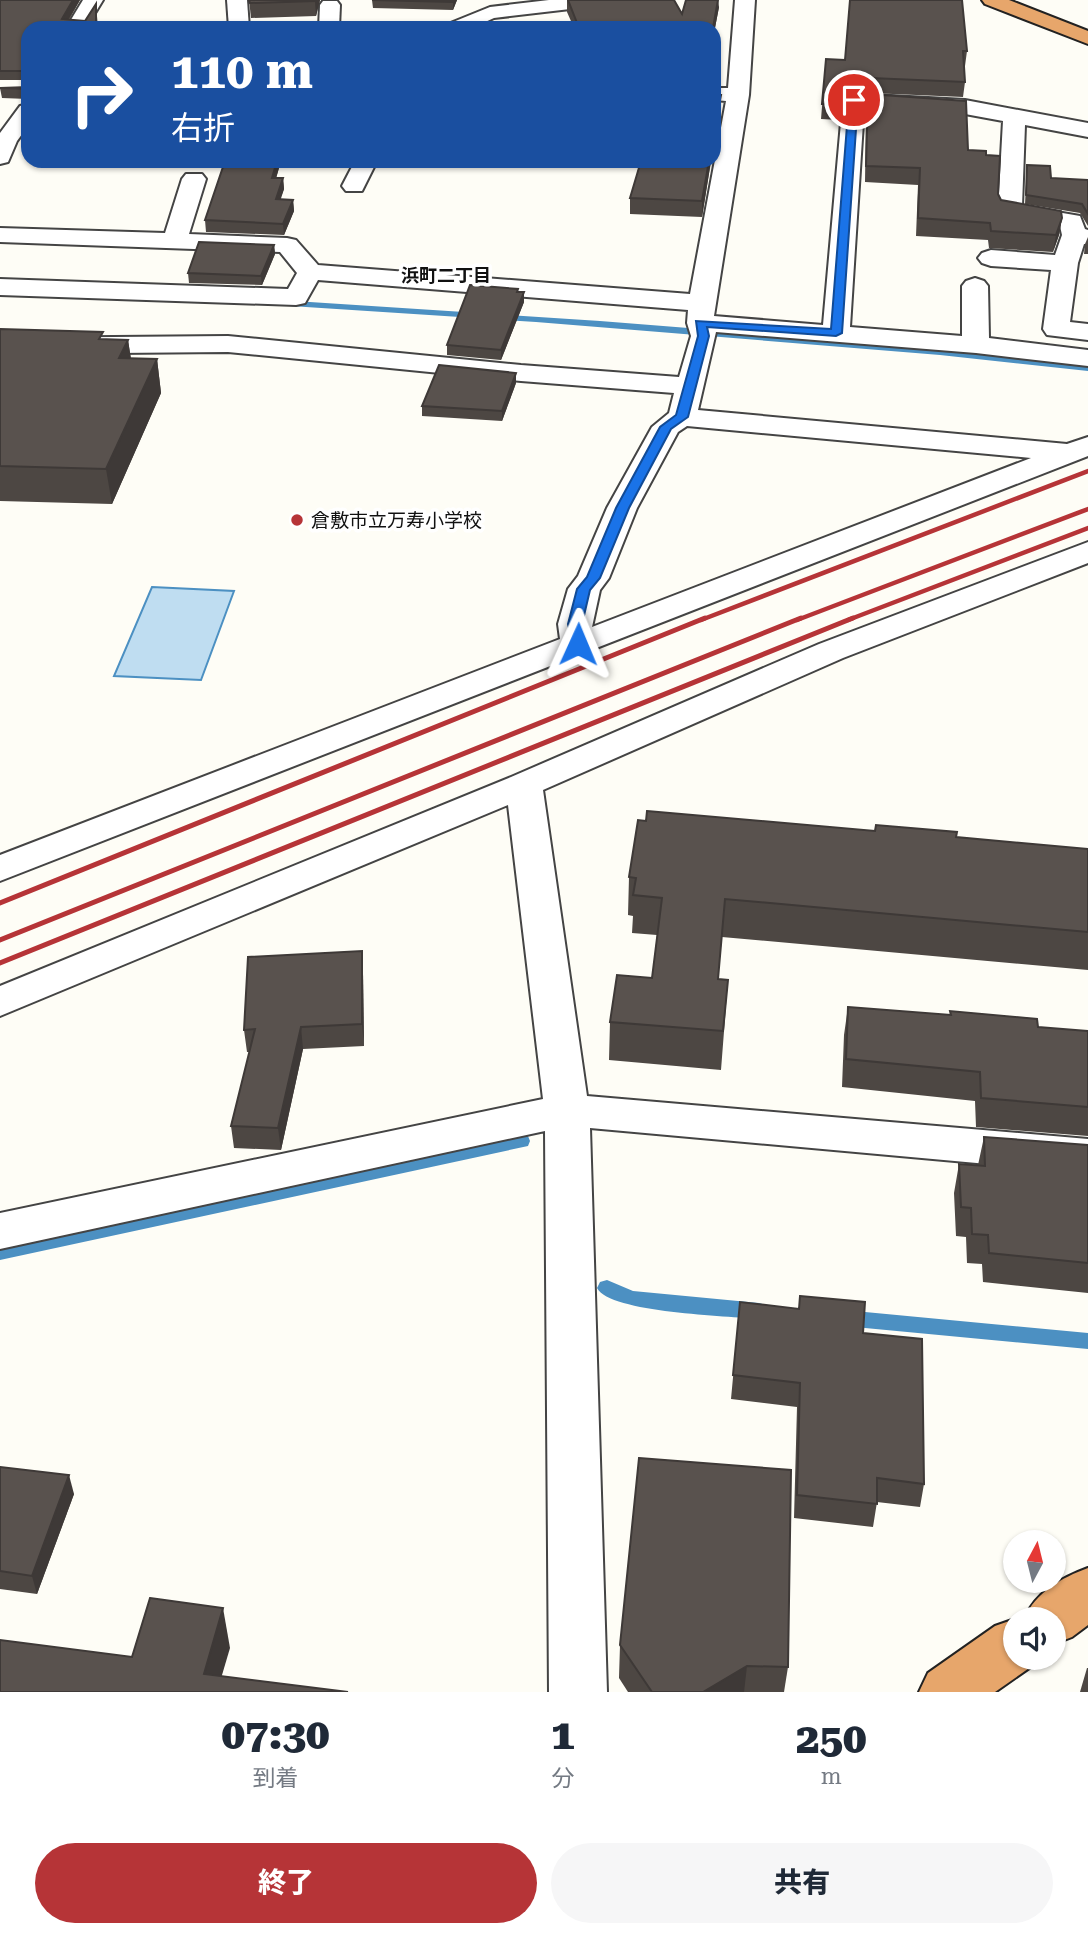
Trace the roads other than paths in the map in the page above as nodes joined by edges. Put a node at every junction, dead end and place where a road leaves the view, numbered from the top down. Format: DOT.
graph roads {
  1 [pos="93,0"];
  2 [pos="237,0"];
  3 [pos="596,0"];
  4 [pos="744,0"];
  5 [pos="992,0"];
  6 [pos="330,5"];
  7 [pos="80,21"];
  8 [pos="238,21"];
  9 [pos="329,21"];
  10 [pos="471,21"];
  11 [pos="1088,38"];
  12 [pos="726,94"];
  13 [pos="1014,115"];
  14 [pos="21,120"];
  15 [pos="1088,130"];
  16 [pos="721,142"];
  17 [pos="2,146"];
  18 [pos="363,168"];
  19 [pos="718,168"];
  20 [pos="194,179"];
  21 [pos="354,186"];
  22 [pos="0,235"];
  23 [pos="1081,236"];
  24 [pos="175,241"];
  25 [pos="990,258"];
  26 [pos="1065,263"];
  27 [pos="310,272"];
  28 [pos="0,286"];
  29 [pos="975,286"];
  30 [pos="702,322"];
  31 [pos="1088,332"];
  32 [pos="836,333"];
  33 [pos="976,345"];
  34 [pos="0,346"];
  35 [pos="1088,358"];
  36 [pos="690,386"];
  37 [pos="682,417"];
  38 [pos="1079,450"];
  39 [pos="1088,552"];
  40 [pos="578,644"];
  41 [pos="524,785"];
  42 [pos="0,869"];
  43 [pos="0,1002"];
  44 [pos="567,1110"];
  45 [pos="1088,1156"];
  46 [pos="0,1231"];
  47 [pos="1088,1593"];
  48 [pos="1066,1609"];
  49 [pos="1003,1653"];
  50 [pos="578,1692"];
  51 [pos="948,1692"];
  1 -- 7 [label="street"];
  2 -- 8 [label="street"];
  3 -- 10 [label="street"];
  4 -- 12 [label="street"];
  5 -- 11 [label="highway"];
  6 -- 9 [label="street"];
  12 -- 16 [label="street"];
  13 -- 15 [label="street"];
  13 -- 23 [label="street"];
  13 -- 32 [label="street"];
  14 -- 17 [label="street"];
  18 -- 21 [label="street"];
  19 -- 30 [label="street"];
  20 -- 24 [label="street"];
  22 -- 24 [label="street"];
  23 -- 26 [label="street"];
  24 -- 27 [label="street"];
  25 -- 26 [label="street"];
  26 -- 31 [label="street"];
  27 -- 28 [label="street"];
  27 -- 30 [label="street"];
  29 -- 33 [label="street"];
  30 -- 32 [label="street"];
  30 -- 36 [label="street"];
  32 -- 33 [label="street"];
  33 -- 35 [label="street"];
  34 -- 36 [label="street"];
  36 -- 37 [label="street"];
  37 -- 38 [label="street"];
  37 -- 40 [label="street"];
  38 -- 40 [label="street"];
  39 -- 41 [label="street"];
  40 -- 42 [label="street"];
  41 -- 43 [label="street"];
  41 -- 44 [label="street"];
  44 -- 45 [label="street"];
  44 -- 46 [label="street"];
  44 -- 50 [label="street"];
  47 -- 48 [label="highway"];
  49 -- 51 [label="highway"];
}
